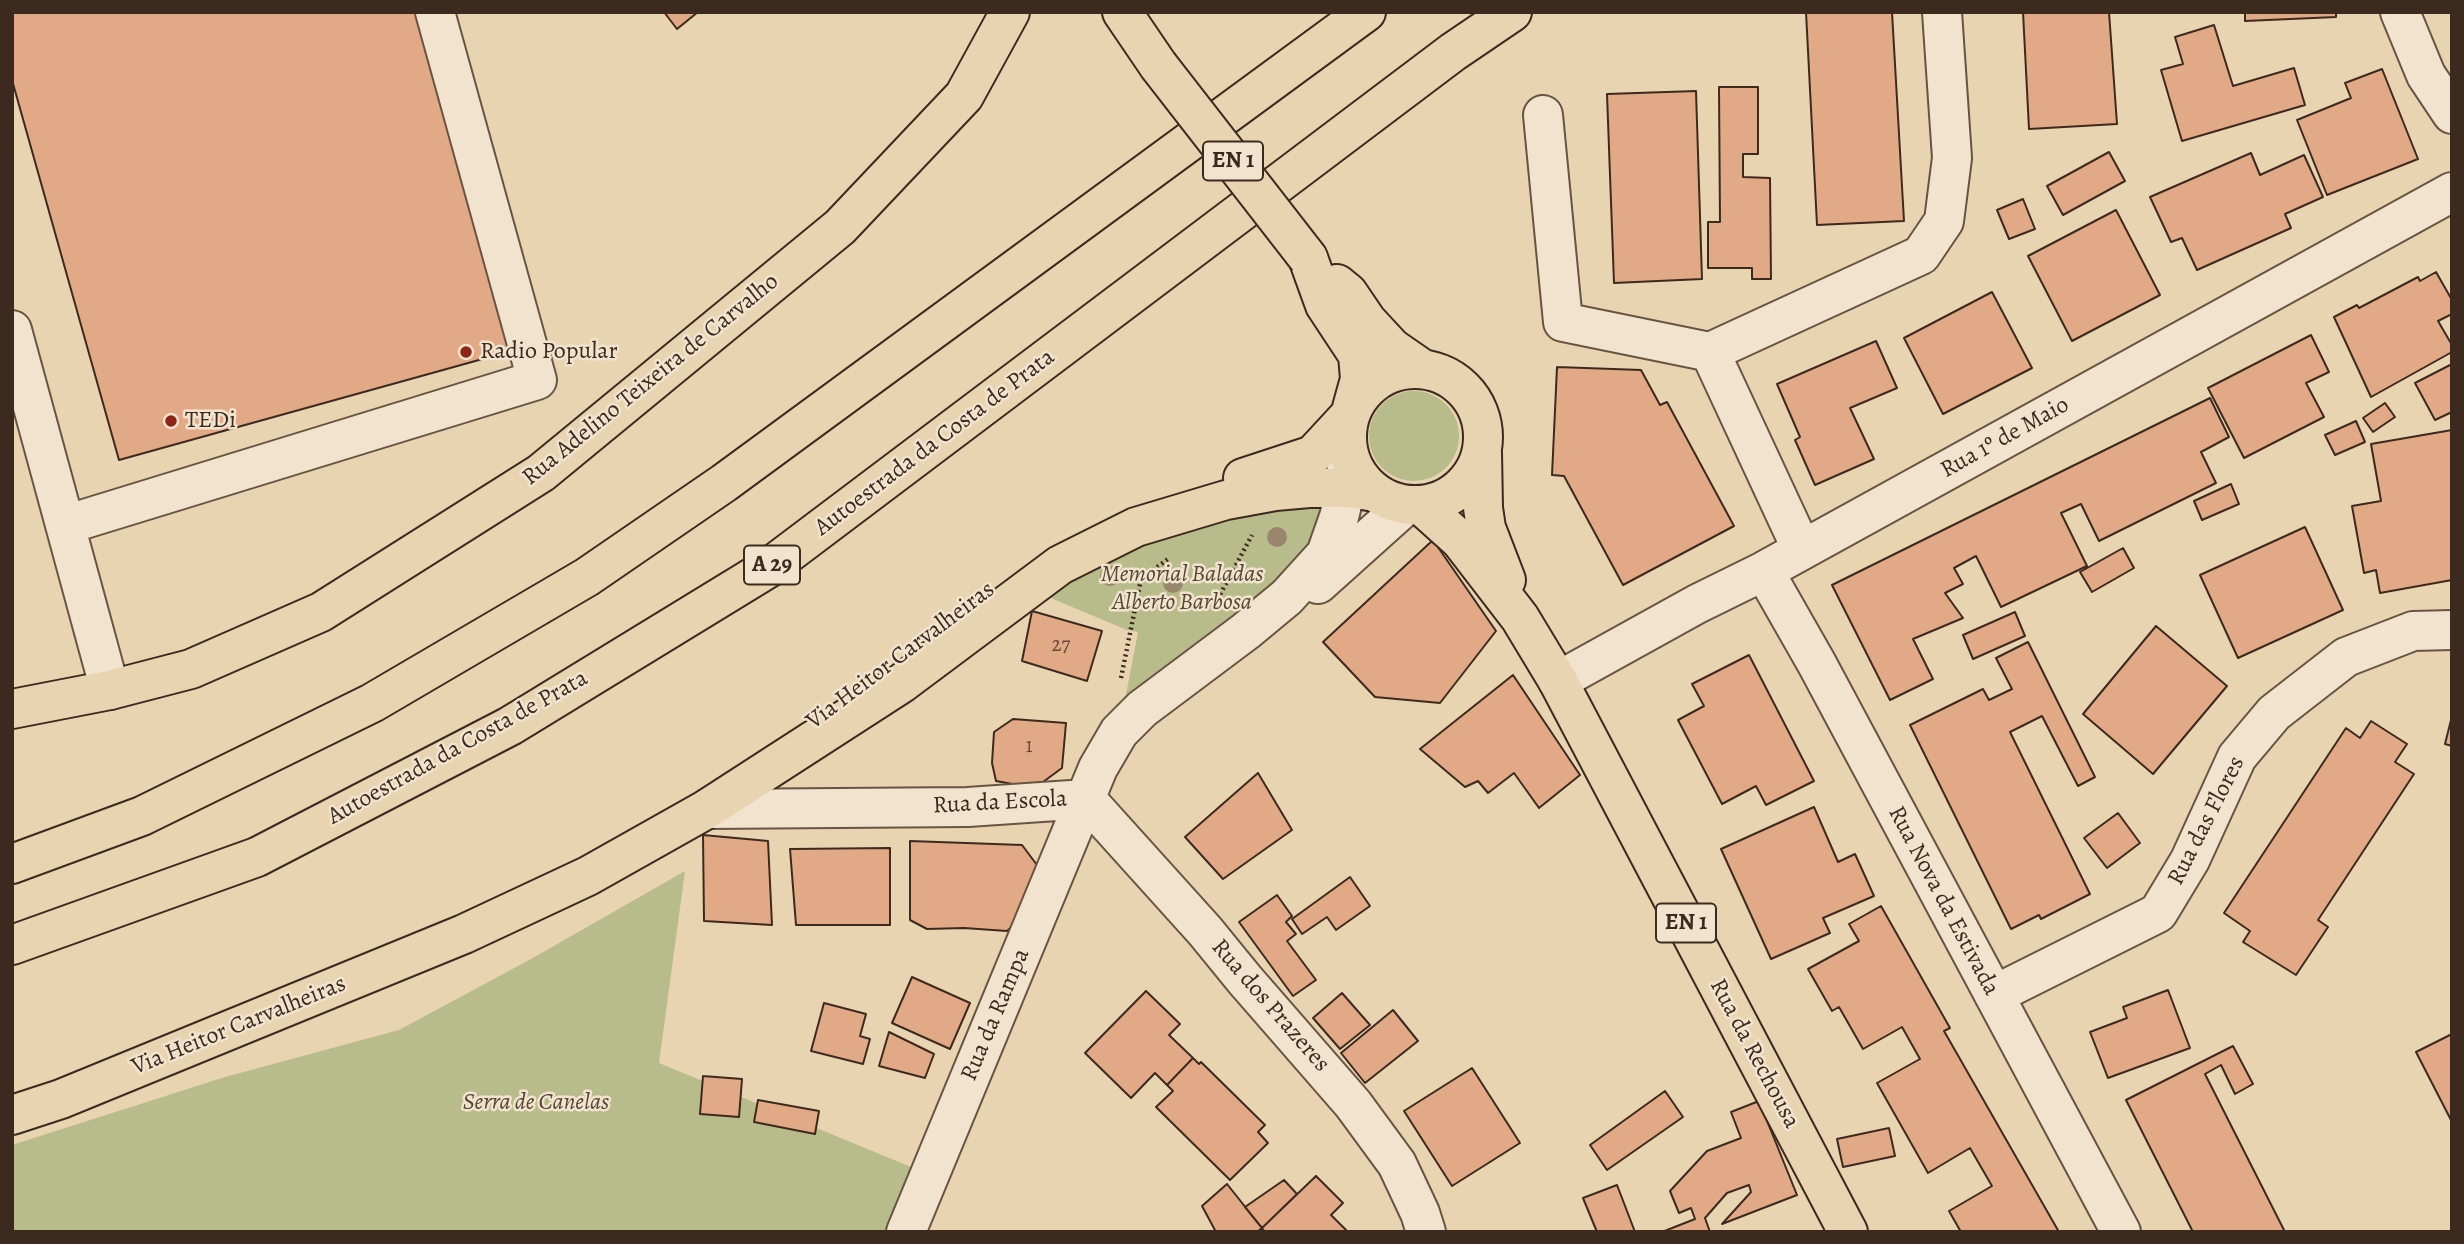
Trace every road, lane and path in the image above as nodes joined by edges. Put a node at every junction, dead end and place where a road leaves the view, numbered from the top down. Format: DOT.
graph roads {
  1 [pos="435,12"];
  2 [pos="1010,12"];
  3 [pos="1122,12"];
  4 [pos="1366,12"];
  5 [pos="1512,12"];
  6 [pos="1942,12"];
  7 [pos="2400,12"];
  8 [pos="2452,114"];
  9 [pos="1543,115"];
  10 [pos="2452,192"];
  11 [pos="1308,258"];
  12 [pos="12,330"];
  13 [pos="1710,352"];
  14 [pos="1421,369"];
  15 [pos="1350,424"];
  16 [pos="1482,452"];
  17 [pos="1387,497"];
  18 [pos="65,525"];
  19 [pos="1256,527"];
  20 [pos="1802,550"];
  21 [pos="1172,557"];
  22 [pos="1764,571"];
  23 [pos="1287,597"];
  24 [pos="1213,609"];
  25 [pos="1520,618"];
  26 [pos="2452,630"];
  27 [pos="1558,681"];
  28 [pos="1119,687"];
  29 [pos="110,690"];
  30 [pos="12,709"];
  31 [pos="1086,799"];
  32 [pos="707,809"];
  33 [pos="12,864"];
  34 [pos="464,934"];
  35 [pos="12,945"];
  36 [pos="1994,995"];
  37 [pos="12,1115"];
  38 [pos="906,1232"];
  39 [pos="1426,1232"];
  40 [pos="1848,1232"];
  41 [pos="2121,1232"];
  1 -- 18 [label="street"];
  2 -- 29 [label="main road, Rua Adelino Teixeira de Carvalho"];
  3 -- 11 [label="main road, EN 1, bridge"];
  4 -- 33 [label="main road"];
  5 -- 35 [label="main road, Autoestrada da Costa de Prata / A 29"];
  6 -- 13 [label="street"];
  7 -- 8 [label="street"];
  9 -- 13 [label="street"];
  10 -- 20 [label="street, Rua 1º de Maio"];
  11 -- 14 [label="main road, EN 1"];
  11 -- 15 [label="main road, EN 1"];
  12 -- 18 [label="street"];
  13 -- 20 [label="street"];
  14 -- 15 [label="main road"];
  14 -- 16 [label="main road, EN 1"];
  15 -- 17 [label="street, Rua da Escola"];
  15 -- 34 [label="main road, Via Heitor Carvalheiras"];
  16 -- 17 [label="main road"];
  16 -- 25 [label="main road, Rua da Rechousa / EN 1"];
  17 -- 23 [label="street, Rua da Escola"];
  17 -- 23 [label="street, Rua da Escola"];
  17 -- 25 [label="main road, Rua da Rechousa / EN 1"];
  17 -- 32 [label="main road, Via Heitor Carvalheiras"];
  18 -- 29 [label="street"];
  19 -- 24 [label="path"];
  20 -- 22 [label="street, Rua 1º de Maio"];
  21 -- 28 [label="path"];
  22 -- 27 [label="street, Rua 1º de Maio"];
  22 -- 36 [label="street, Rua Nova da Estivada"];
  23 -- 31 [label="street, Rua da Escola"];
  25 -- 27 [label="main road, Rua da Rechousa / EN 1"];
  26 -- 36 [label="street, Rua das Flores"];
  27 -- 40 [label="main road, Rua da Rechousa / EN 1"];
  29 -- 30 [label="main road, Rua Adelino Teixeira de Carvalho"];
  31 -- 32 [label="street, Rua da Escola"];
  31 -- 38 [label="street, Rua da Rampa"];
  31 -- 39 [label="street, Rua dos Prazeres"];
  32 -- 34 [label="main road, Via Heitor Carvalheiras"];
  34 -- 37 [label="main road, Via Heitor Carvalheiras"];
  36 -- 41 [label="street, Rua Nova da Estivada"];
}
